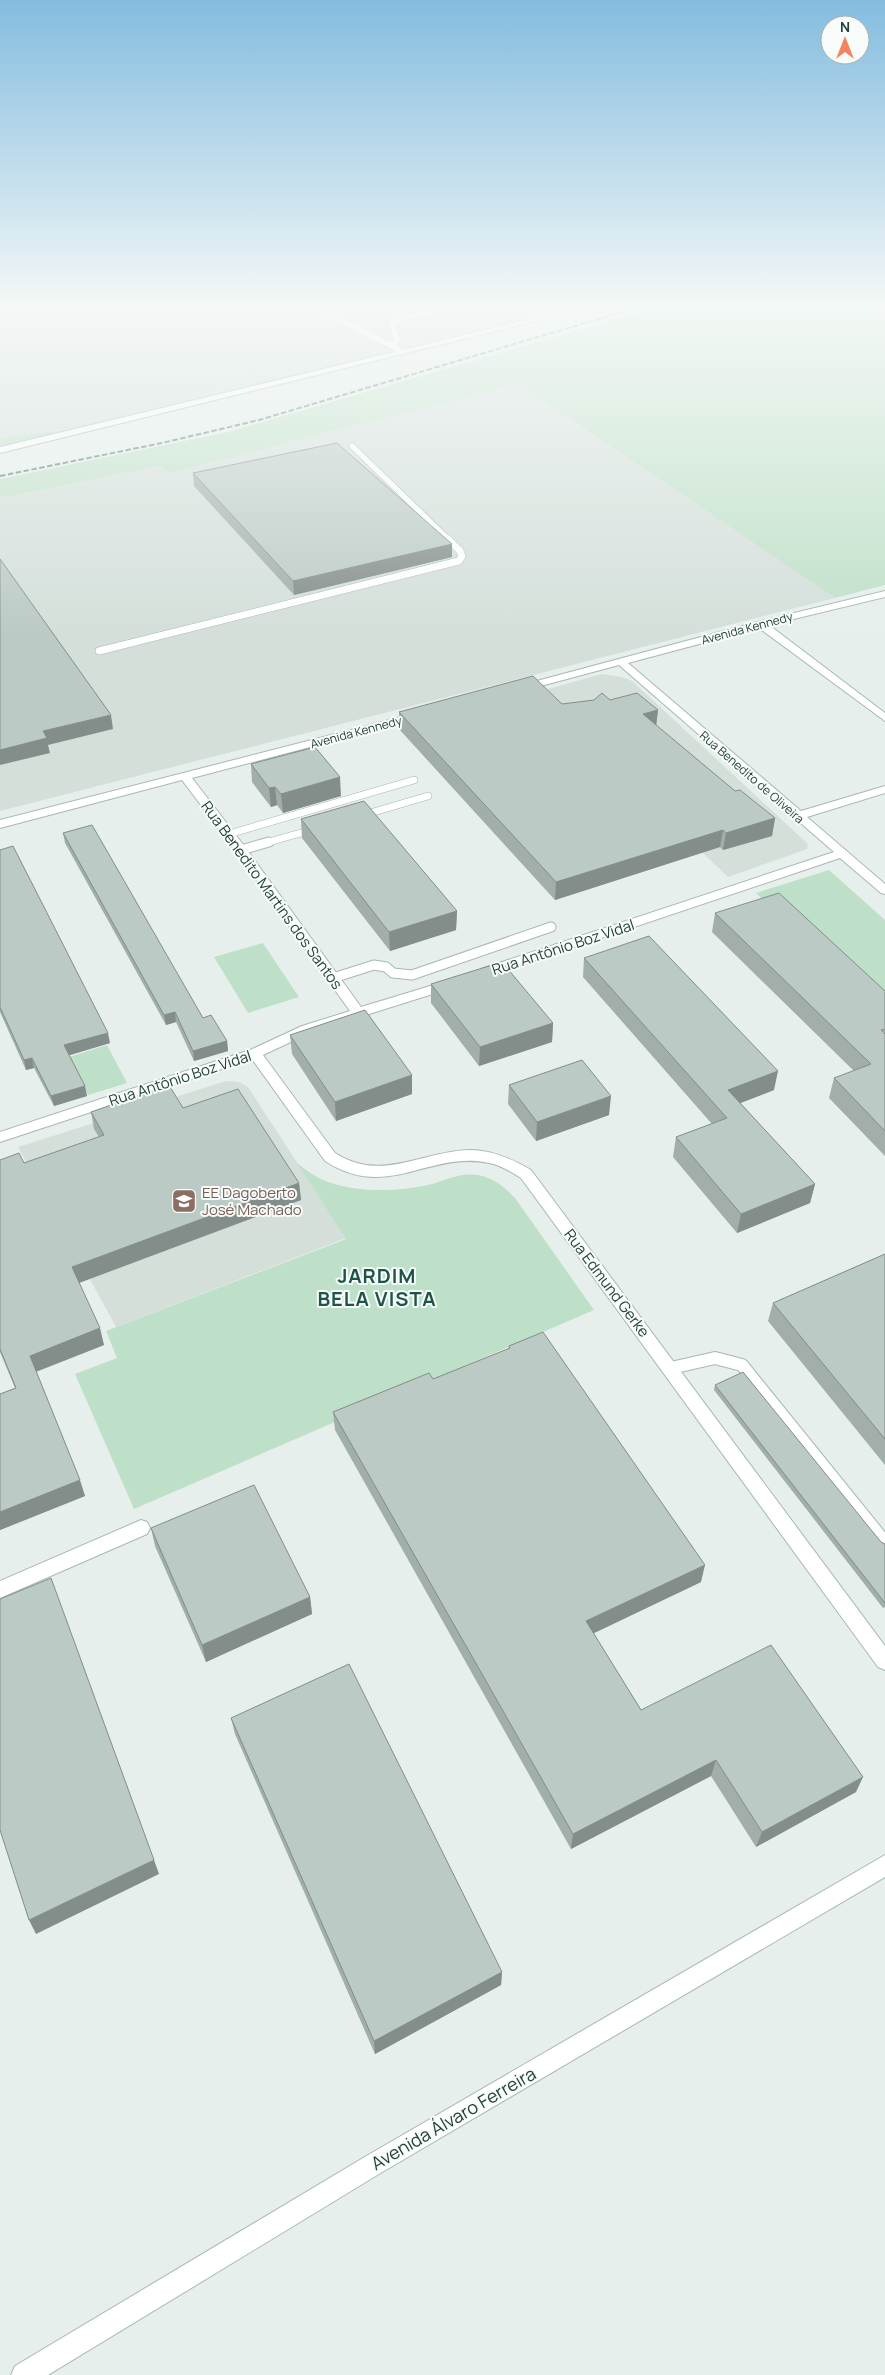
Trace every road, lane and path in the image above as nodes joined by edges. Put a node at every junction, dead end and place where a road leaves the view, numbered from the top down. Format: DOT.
graph roads {
  1 [pos="145,415"];
  2 [pos="352,446"];
  3 [pos="0,450"];
  4 [pos="885,594"];
  5 [pos="761,624"];
  6 [pos="99,651"];
  7 [pos="621,662"];
  8 [pos="507,692"];
  9 [pos="431,712"];
  10 [pos="885,718"];
  11 [pos="185,777"];
  12 [pos="414,780"];
  13 [pos="885,790"];
  14 [pos="428,796"];
  15 [pos="798,816"];
  16 [pos="350,819"];
  17 [pos="0,824"];
  18 [pos="321,827"];
  19 [pos="229,834"];
  20 [pos="241,850"];
  21 [pos="842,853"];
  22 [pos="885,890"];
  23 [pos="551,927"];
  24 [pos="478,974"];
  25 [pos="333,978"];
  26 [pos="459,981"];
  27 [pos="358,1013"];
  28 [pos="255,1053"];
  29 [pos="0,1137"];
  30 [pos="671,1368"];
  31 [pos="141,1528"];
  32 [pos="885,1542"];
  33 [pos="0,1590"];
  34 [pos="885,1661"];
  35 [pos="885,1865"];
  36 [pos="24,2375"];
  1 -- 3 [label="street"];
  2 -- 6 [label="lane"];
  4 -- 5 [label="street, Avenida Kennedy"];
  5 -- 7 [label="street, Avenida Kennedy"];
  5 -- 10 [label="street"];
  7 -- 8 [label="street, Avenida Kennedy"];
  7 -- 15 [label="street, Rua Benedito de Oliveira"];
  9 -- 11 [label="street, Avenida Kennedy"];
  11 -- 17 [label="street, Avenida Kennedy"];
  11 -- 19 [label="street, Rua Benedito Martins dos Santos"];
  12 -- 19 [label="lane"];
  13 -- 15 [label="street"];
  14 -- 16 [label="lane"];
  15 -- 21 [label="street, Rua Benedito de Oliveira"];
  18 -- 20 [label="lane"];
  19 -- 20 [label="street, Rua Benedito Martins dos Santos"];
  20 -- 25 [label="street, Rua Benedito Martins dos Santos"];
  21 -- 22 [label="street, Rua Benedito de Oliveira"];
  21 -- 24 [label="street, Rua Antônio Boz Vidal"];
  23 -- 25 [label="lane"];
  25 -- 27 [label="street, Rua Benedito Martins dos Santos"];
  26 -- 27 [label="street, Rua Antônio Boz Vidal"];
  27 -- 28 [label="street, Rua Antônio Boz Vidal"];
  28 -- 29 [label="street, Rua Antônio Boz Vidal"];
  28 -- 30 [label="street, Rua Edmund Gerke"];
  30 -- 32 [label="lane"];
  30 -- 34 [label="street, Rua Edmund Gerke"];
  31 -- 33 [label="street"];
  35 -- 36 [label="street, Avenida Álvaro Ferreira"];
}
